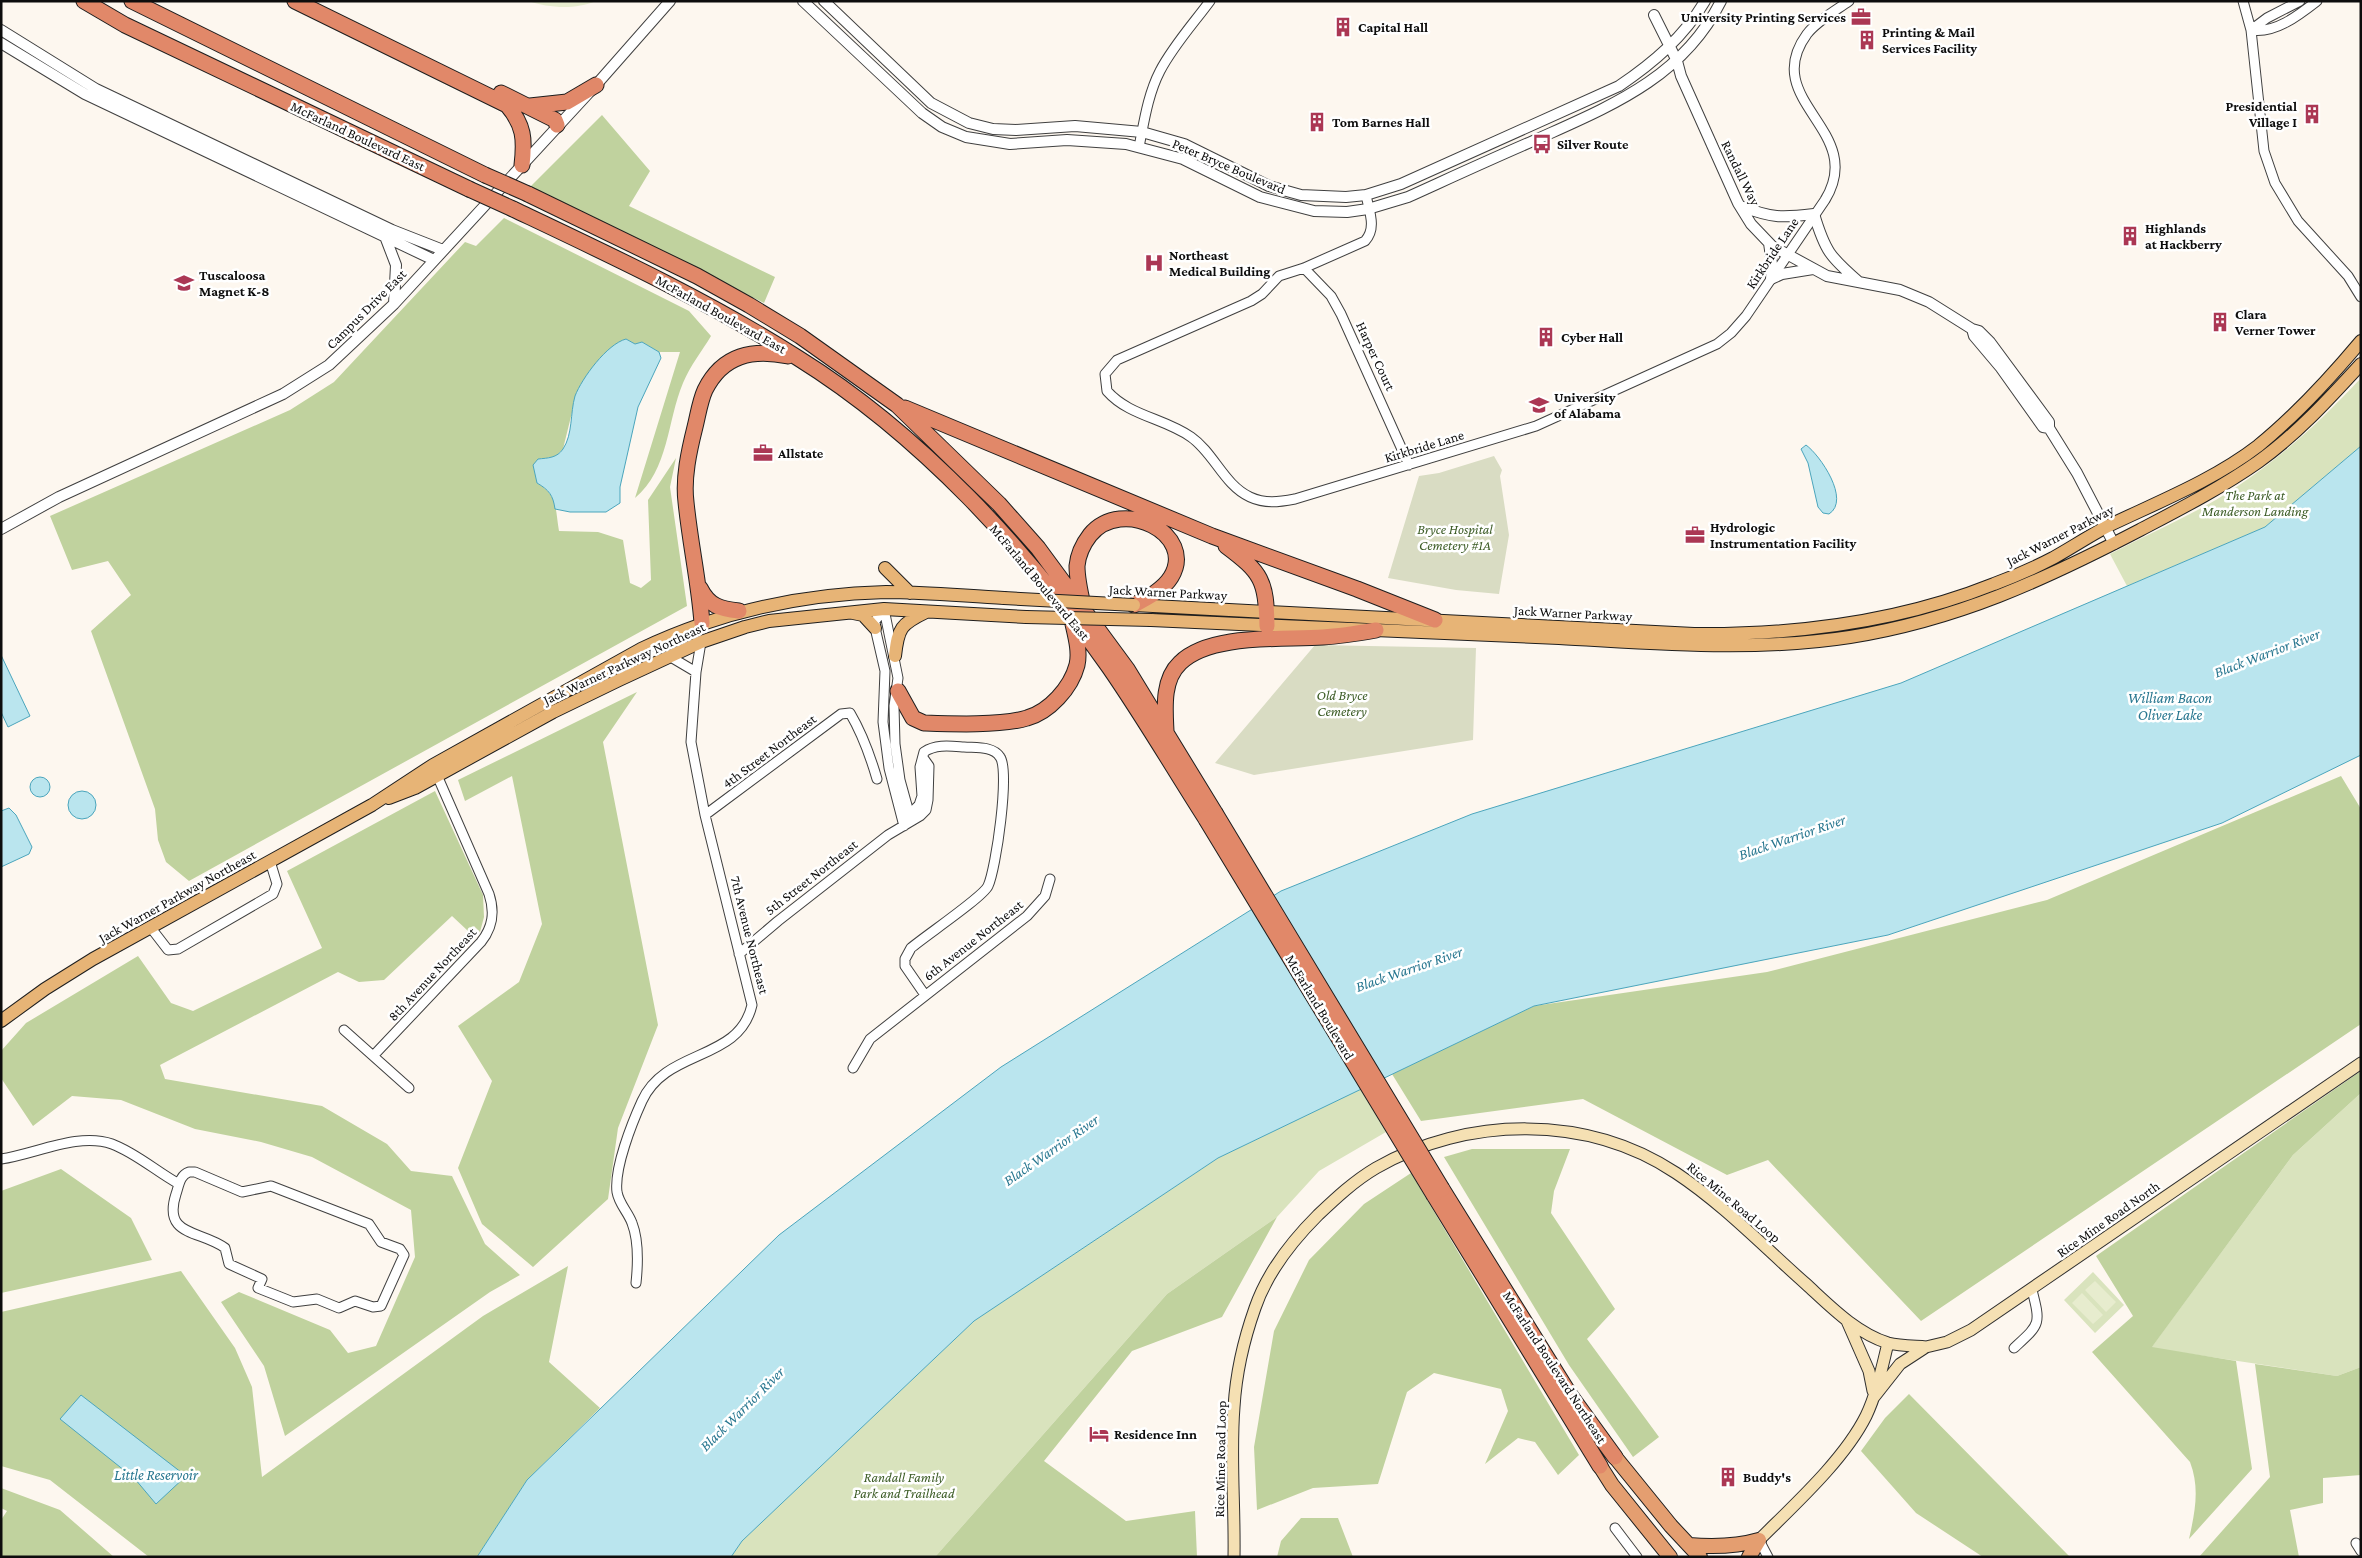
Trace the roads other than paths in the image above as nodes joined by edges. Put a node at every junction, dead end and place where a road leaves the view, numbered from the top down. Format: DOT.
graph roads {
  1 [pos="84,1"];
  2 [pos="132,1"];
  3 [pos="296,1"];
  4 [pos="312,1"];
  5 [pos="670,1"];
  6 [pos="803,1"];
  7 [pos="824,1"];
  8 [pos="1210,1"];
  9 [pos="1705,1"];
  10 [pos="1722,1"];
  11 [pos="1849,1"];
  12 [pos="2243,1"];
  13 [pos="2300,1"];
  14 [pos="2318,1"];
  15 [pos="1654,15"];
  16 [pos="1,30"];
  17 [pos="2251,30"];
  18 [pos="1,43"];
  19 [pos="1669,47"];
  20 [pos="1677,61"];
  21 [pos="596,85"];
  22 [pos="507,105"];
  23 [pos="527,106"];
  24 [pos="557,125"];
  25 [pos="1142,132"];
  26 [pos="1139,147"];
  27 [pos="522,165"];
  28 [pos="1366,195"];
  29 [pos="1740,206"];
  30 [pos="1368,209"];
  31 [pos="1814,214"];
  32 [pos="386,239"];
  33 [pos="1769,243"];
  34 [pos="443,250"];
  35 [pos="1786,256"];
  36 [pos="434,260"];
  37 [pos="1304,268"];
  38 [pos="1812,269"];
  39 [pos="2348,276"];
  40 [pos="1771,279"];
  41 [pos="1860,282"];
  42 [pos="2361,283"];
  43 [pos="2361,297"];
  44 [pos="394,304"];
  45 [pos="2361,341"];
  46 [pos="800,358"];
  47 [pos="2361,364"];
  48 [pos="897,405"];
  49 [pos="1408,465"];
  50 [pos="2106,528"];
  51 [pos="1,529"];
  52 [pos="1212,536"];
  53 [pos="2114,544"];
  54 [pos="885,568"];
  55 [pos="699,586"];
  56 [pos="886,592"];
  57 [pos="910,594"];
  58 [pos="1134,605"];
  59 [pos="884,609"];
  60 [pos="739,611"];
  61 [pos="928,611"];
  62 [pos="851,612"];
  63 [pos="1078,614"];
  64 [pos="1026,617"];
  65 [pos="1267,619"];
  66 [pos="1434,620"];
  67 [pos="702,623"];
  68 [pos="876,628"];
  69 [pos="1376,630"];
  70 [pos="701,642"];
  71 [pos="669,656"];
  72 [pos="895,656"];
  73 [pos="696,672"];
  74 [pos="898,691"];
  75 [pos="552,706"];
  76 [pos="1166,733"];
  77 [pos="435,771"];
  78 [pos="925,775"];
  79 [pos="877,779"];
  80 [pos="904,796"];
  81 [pos="922,796"];
  82 [pos="705,815"];
  83 [pos="1210,816"];
  84 [pos="908,823"];
  85 [pos="270,861"];
  86 [pos="1050,879"];
  87 [pos="151,928"];
  88 [pos="739,954"];
  89 [pos="925,995"];
  90 [pos="1,1021"];
  91 [pos="344,1030"];
  92 [pos="374,1055"];
  93 [pos="2361,1063"];
  94 [pos="853,1068"];
  95 [pos="409,1088"];
  96 [pos="1,1159"];
  97 [pos="179,1184"];
  98 [pos="1438,1192"];
  99 [pos="636,1283"];
  100 [pos="2032,1290"];
  101 [pos="1847,1321"];
  102 [pos="1888,1343"];
  103 [pos="1926,1347"];
  104 [pos="2014,1348"];
  105 [pos="1874,1397"];
  106 [pos="1615,1457"];
  107 [pos="1600,1466"];
  108 [pos="1615,1528"];
  109 [pos="1758,1540"];
  110 [pos="1689,1545"];
  111 [pos="1741,1545"];
  112 [pos="1660,1550"];
  113 [pos="1234,1557"];
  114 [pos="1637,1557"];
  115 [pos="1670,1557"];
  116 [pos="1700,1557"];
  117 [pos="1718,1557"];
  118 [pos="1749,1557"];
  119 [pos="1768,1557"];
  1 -- 46 [label="highway, McFarland Boulevard East, bridge"];
  2 -- 48 [label="highway, McFarland Boulevard East, bridge"];
  3 -- 22 [label="highway"];
  4 -- 23 [label="highway"];
  5 -- 21 [label="street, Campus Drive East"];
  6 -- 26 [label="street, Peter Bryce Boulevard"];
  7 -- 25 [label="street, Peter Bryce Boulevard"];
  8 -- 25 [label="street"];
  9 -- 19 [label="street, Peter Bryce Boulevard"];
  10 -- 20 [label="street, Peter Bryce Boulevard"];
  11 -- 31 [label="street, Kirkbride Lane"];
  12 -- 17 [label="street"];
  13 -- 17 [label="street"];
  14 -- 17 [label="street"];
  15 -- 19 [label="street, Randall Way"];
  16 -- 34 [label="street"];
  17 -- 39 [label="street"];
  18 -- 32 [label="street"];
  19 -- 20 [label="street, Randall Way"];
  19 -- 28 [label="street, Peter Bryce Boulevard"];
  20 -- 29 [label="street, Randall Way"];
  20 -- 30 [label="street, Peter Bryce Boulevard"];
  21 -- 23 [label="highway"];
  21 -- 24 [label="street, Campus Drive East"];
  22 -- 24 [label="highway"];
  22 -- 27 [label="highway"];
  23 -- 24 [label="highway"];
  24 -- 27 [label="street, Campus Drive East"];
  25 -- 26 [label="street"];
  25 -- 28 [label="street, Peter Bryce Boulevard"];
  26 -- 30 [label="street, Peter Bryce Boulevard"];
  27 -- 34 [label="street, Campus Drive East"];
  28 -- 30 [label="street, Kirkbride Lane"];
  29 -- 31 [label="street"];
  29 -- 33 [label="street, Randall Way"];
  30 -- 37 [label="street, Kirkbride Lane"];
  31 -- 35 [label="street, Kirkbride Lane"];
  31 -- 41 [label="street"];
  32 -- 36 [label="street"];
  32 -- 44 [label="street"];
  33 -- 35 [label="street, Randall Way"];
  33 -- 40 [label="street"];
  34 -- 36 [label="street, Campus Drive East"];
  35 -- 38 [label="street, Randall Way"];
  35 -- 40 [label="street, Kirkbride Lane"];
  36 -- 44 [label="street, Campus Drive East"];
  37 -- 49 [label="street, Harper Court"];
  37 -- 49 [label="street, Kirkbride Lane"];
  38 -- 40 [label="street"];
  38 -- 41 [label="street, Randall Way"];
  39 -- 42 [label="street"];
  39 -- 43 [label="street"];
  40 -- 49 [label="street, Kirkbride Lane"];
  41 -- 50 [label="street, Randall Way"];
  44 -- 51 [label="street, Campus Drive East"];
  45 -- 50 [label="main road, Jack Warner Parkway"];
  46 -- 55 [label="highway"];
  46 -- 63 [label="highway, McFarland Boulevard East"];
  47 -- 53 [label="main road, Jack Warner Parkway"];
  48 -- 52 [label="highway"];
  48 -- 63 [label="highway, McFarland Boulevard East"];
  50 -- 53 [label="street, Randall Way"];
  50 -- 66 [label="main road, Jack Warner Parkway"];
  52 -- 65 [label="highway"];
  52 -- 66 [label="highway"];
  53 -- 69 [label="main road, Jack Warner Parkway"];
  54 -- 57 [label="main road"];
  55 -- 60 [label="highway"];
  55 -- 67 [label="highway"];
  56 -- 57 [label="main road, Jack Warner Parkway"];
  56 -- 59 [label="main road"];
  56 -- 60 [label="main road, Jack Warner Parkway"];
  57 -- 58 [label="main road, Jack Warner Parkway, bridge"];
  58 -- 63 [label="highway"];
  58 -- 65 [label="main road, Jack Warner Parkway"];
  59 -- 61 [label="main road, Jack Warner Parkway Northeast"];
  59 -- 62 [label="main road, Jack Warner Parkway Northeast"];
  59 -- 68 [label="street"];
  59 -- 72 [label="street"];
  60 -- 67 [label="main road, Jack Warner Parkway"];
  61 -- 64 [label="main road, Jack Warner Parkway Northeast"];
  61 -- 72 [label="main road"];
  62 -- 68 [label="main road"];
  62 -- 70 [label="main road, Jack Warner Parkway Northeast"];
  63 -- 74 [label="highway"];
  63 -- 76 [label="highway, McFarland Boulevard East"];
  63 -- 83 [label="highway, McFarland Boulevard East"];
  64 -- 65 [label="main road, Jack Warner Parkway, bridge"];
  65 -- 66 [label="main road, Jack Warner Parkway"];
  65 -- 69 [label="main road, Jack Warner Parkway"];
  67 -- 70 [label="main road, 7th Avenue Northeast"];
  67 -- 75 [label="main road, Jack Warner Parkway Northeast"];
  68 -- 84 [label="street"];
  69 -- 76 [label="highway"];
  70 -- 71 [label="main road, Jack Warner Parkway Northeast"];
  70 -- 73 [label="street, 7th Avenue Northeast"];
  71 -- 73 [label="street"];
  71 -- 75 [label="main road, Jack Warner Parkway Northeast"];
  72 -- 74 [label="street"];
  73 -- 82 [label="street, 7th Avenue Northeast"];
  74 -- 80 [label="street"];
  75 -- 77 [label="main road, Jack Warner Parkway Northeast"];
  76 -- 83 [label="highway, McFarland Boulevard East"];
  77 -- 85 [label="main road, Jack Warner Parkway Northeast"];
  77 -- 92 [label="street, 8th Avenue Northeast"];
  78 -- 81 [label="street"];
  78 -- 84 [label="street, 5th Street Northeast"];
  78 -- 89 [label="street, 6th Avenue Northeast"];
  79 -- 82 [label="street, 4th Street Northeast"];
  80 -- 81 [label="street"];
  80 -- 84 [label="street"];
  81 -- 84 [label="street"];
  82 -- 88 [label="street, 7th Avenue Northeast"];
  83 -- 98 [label="highway, McFarland Boulevard, bridge"];
  84 -- 88 [label="street, 5th Street Northeast"];
  85 -- 87 [label="main road, Jack Warner Parkway Northeast"];
  85 -- 87 [label="street"];
  86 -- 89 [label="street, 6th Avenue Northeast"];
  87 -- 90 [label="main road, Jack Warner Parkway Northeast"];
  88 -- 99 [label="street, 7th Avenue Northeast"];
  89 -- 94 [label="street, 6th Avenue Northeast"];
  91 -- 92 [label="street"];
  92 -- 95 [label="street"];
  93 -- 100 [label="main road, Rice Mine Road North"];
  96 -- 97 [label="street"];
  97 -- 97 [label="street"];
  98 -- 106 [label="highway, McFarland Boulevard Northeast"];
  98 -- 107 [label="highway, McFarland Boulevard Northeast"];
  100 -- 103 [label="main road, Rice Mine Road North"];
  100 -- 104 [label="street"];
  101 -- 102 [label="main road, Rice Mine Road Loop"];
  101 -- 105 [label="main road"];
  101 -- 113 [label="main road, Rice Mine Road Loop"];
  102 -- 103 [label="main road, Rice Mine Road Loop"];
  102 -- 105 [label="main road, Rice Mine Road North"];
  103 -- 105 [label="main road, Rice Mine Road North"];
  105 -- 109 [label="main road, Rice Mine Road North"];
  106 -- 110 [label="highway, McFarland Boulevard Northeast"];
  107 -- 112 [label="highway, McFarland Boulevard Northeast"];
  108 -- 114 [label="street"];
  109 -- 111 [label="highway"];
  109 -- 118 [label="highway"];
  109 -- 119 [label="street"];
  110 -- 111 [label="highway"];
  110 -- 116 [label="highway, McFarland Boulevard Northeast"];
  111 -- 117 [label="highway"];
  112 -- 115 [label="highway, McFarland Boulevard Northeast"];
}
